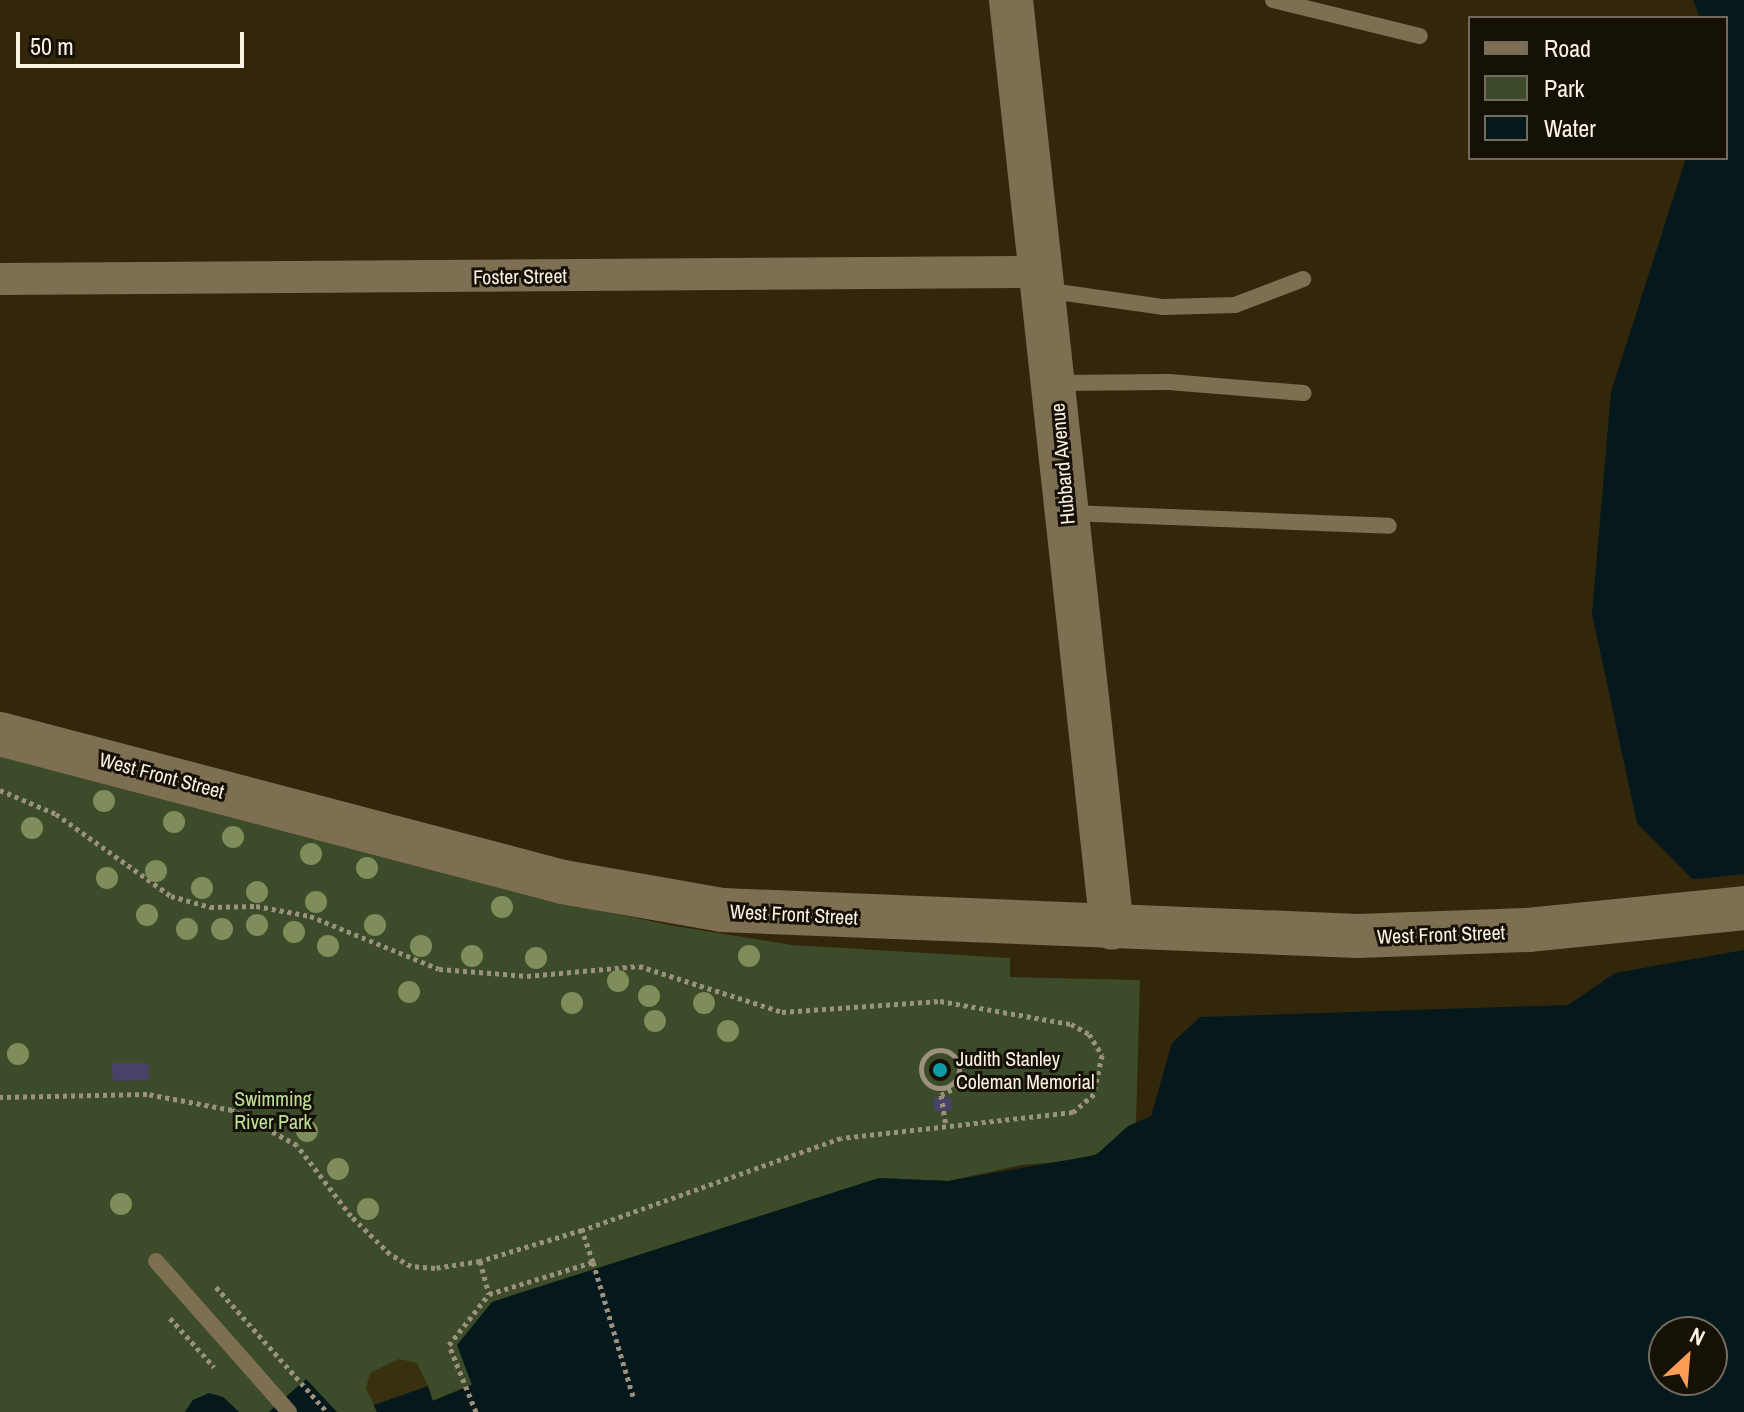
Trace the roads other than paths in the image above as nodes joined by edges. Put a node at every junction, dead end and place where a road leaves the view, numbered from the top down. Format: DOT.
graph roads {
  1 [pos="1011,0"];
  2 [pos="1273,0"];
  3 [pos="1420,36"];
  4 [pos="0,279"];
  5 [pos="1303,279"];
  6 [pos="1041,281"];
  7 [pos="1054,383"];
  8 [pos="1304,393"];
  9 [pos="1068,513"];
  10 [pos="1389,526"];
  11 [pos="0,734"];
  12 [pos="1744,908"];
  13 [pos="1112,928"];
  14 [pos="156,1261"];
  15 [pos="289,1412"];
  1 -- 6 [label="main road, Hubbard Avenue"];
  2 -- 3 [label="lane"];
  4 -- 6 [label="street, Foster Street"];
  5 -- 6 [label="lane"];
  6 -- 7 [label="main road, Hubbard Avenue"];
  7 -- 8 [label="lane"];
  7 -- 9 [label="main road, Hubbard Avenue"];
  9 -- 10 [label="lane"];
  9 -- 13 [label="main road, Hubbard Avenue"];
  11 -- 13 [label="main road, West Front Street"];
  12 -- 13 [label="main road, West Front Street"];
  14 -- 15 [label="lane"];
}
